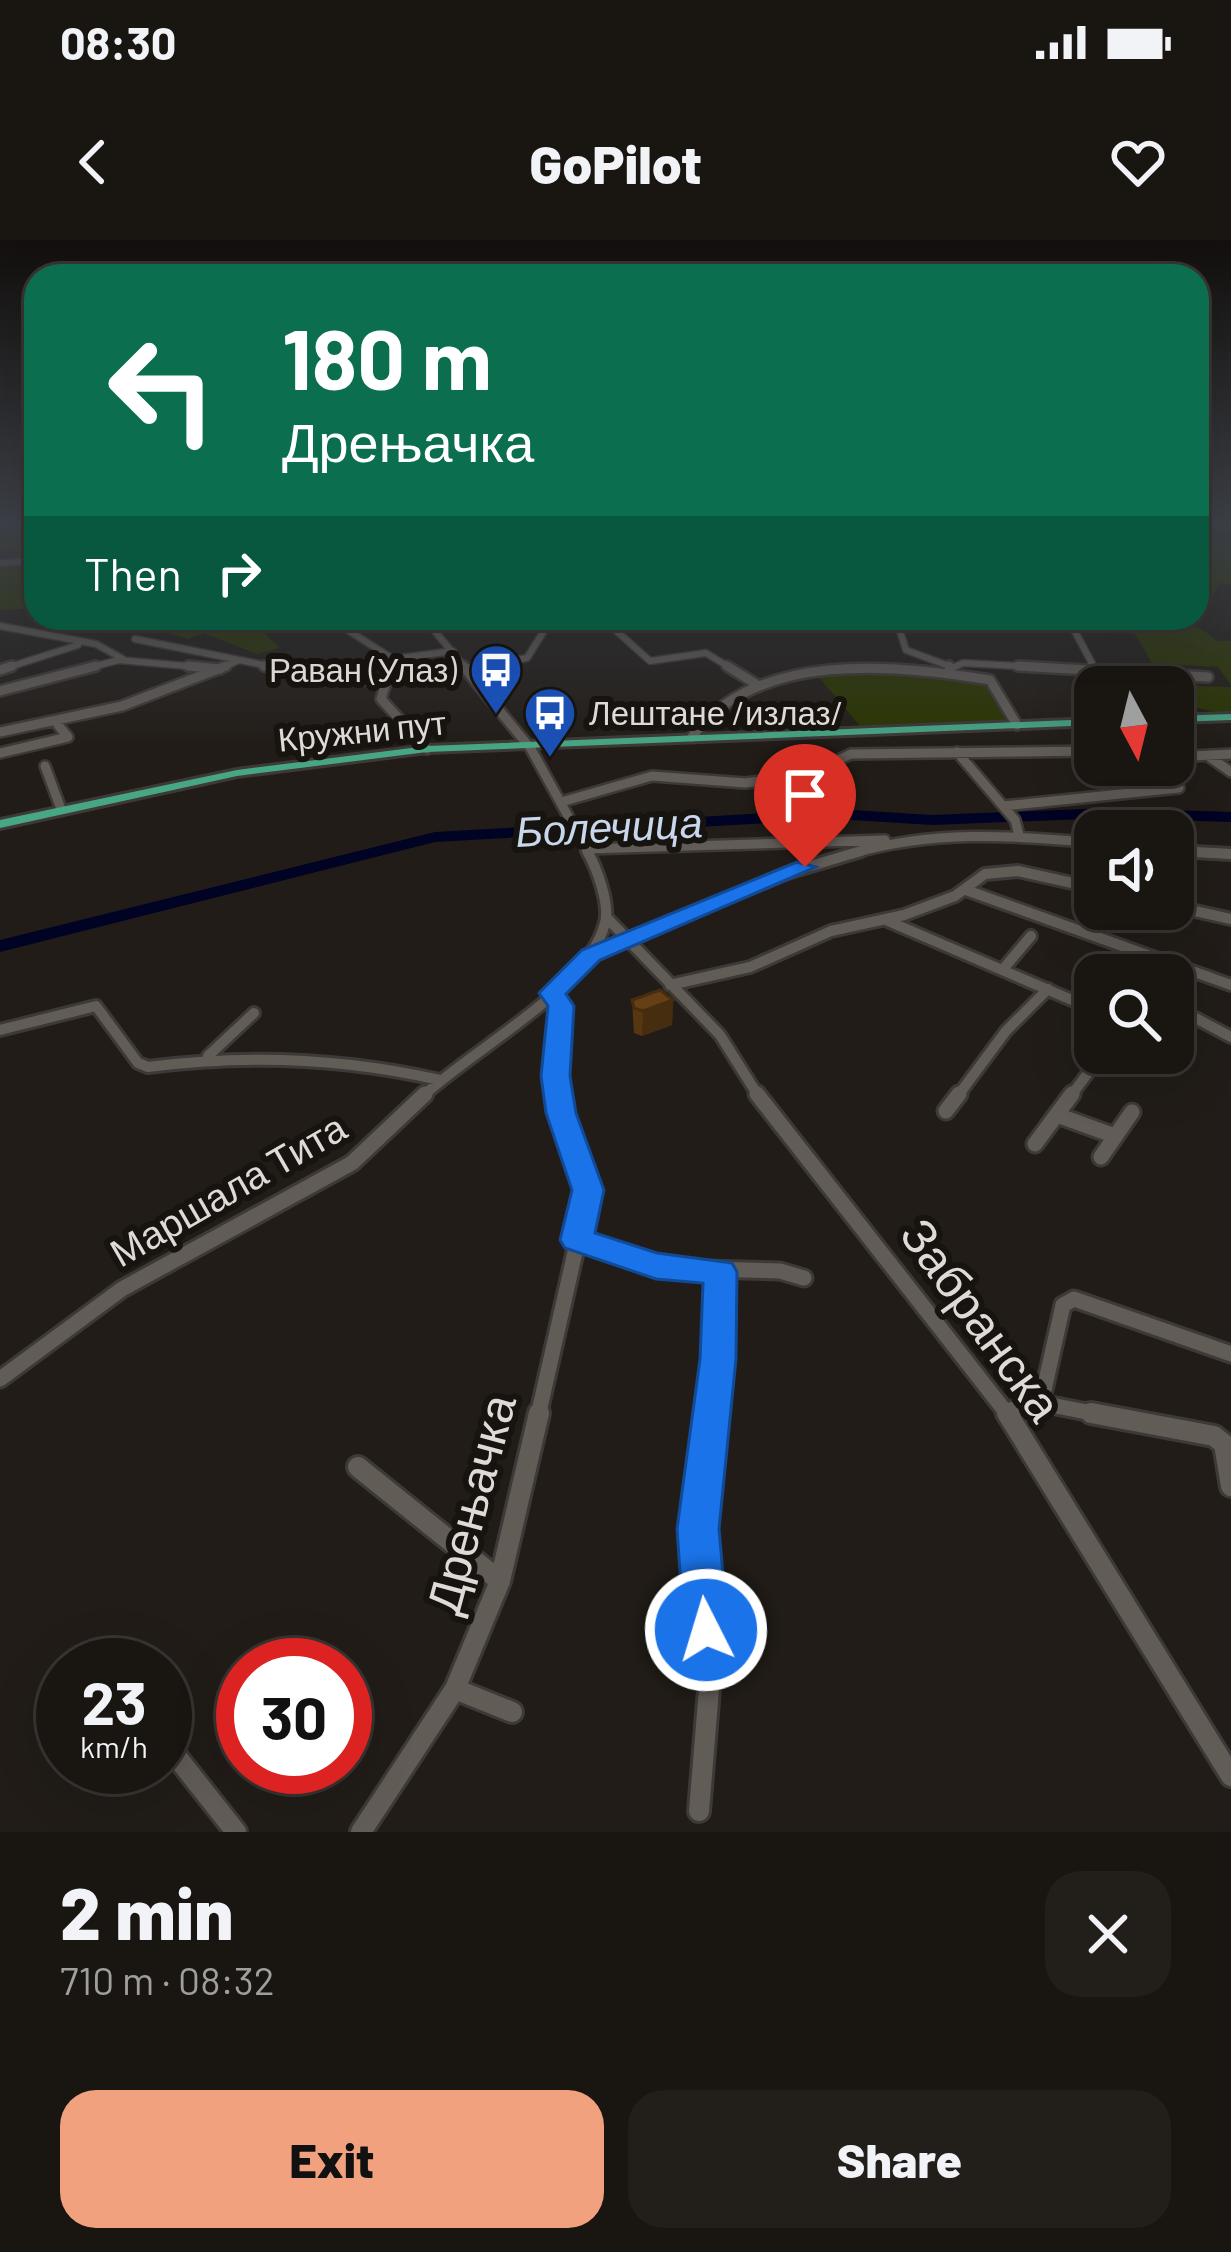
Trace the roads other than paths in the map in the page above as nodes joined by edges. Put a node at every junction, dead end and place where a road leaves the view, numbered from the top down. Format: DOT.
graph roads {
  1 [pos="0,630"];
  2 [pos="348,630"];
  3 [pos="435,630"];
  4 [pos="544,630"];
  5 [pos="615,630"];
  6 [pos="900,630"];
  7 [pos="1076,630"];
  8 [pos="135,639"];
  9 [pos="85,643"];
  10 [pos="453,651"];
  11 [pos="393,659"];
  12 [pos="124,660"];
  13 [pos="238,660"];
  14 [pos="1094,666"];
  15 [pos="221,669"];
  16 [pos="468,669"];
  17 [pos="1074,669"];
  18 [pos="0,670"];
  19 [pos="950,670"];
  20 [pos="1194,676"];
  21 [pos="1208,677"];
  22 [pos="383,682"];
  23 [pos="756,684"];
  24 [pos="0,691"];
  25 [pos="1231,717"];
  26 [pos="1194,718"];
  27 [pos="1074,723"];
  28 [pos="58,725"];
  29 [pos="1014,725"];
  30 [pos="0,732"];
  31 [pos="692,737"];
  32 [pos="527,743"];
  33 [pos="427,748"];
  34 [pos="1009,750"];
  35 [pos="1074,751"];
  36 [pos="957,752"];
  37 [pos="0,753"];
  38 [pos="1231,754"];
  39 [pos="1194,758"];
  40 [pos="1211,758"];
  41 [pos="45,766"];
  42 [pos="1231,772"];
  43 [pos="1179,788"];
  44 [pos="561,802"];
  45 [pos="61,809"];
  46 [pos="1007,812"];
  47 [pos="0,824"];
  48 [pos="1019,835"];
  49 [pos="892,842"];
  50 [pos="1074,842"];
  51 [pos="586,849"];
  52 [pos="1194,852"];
  53 [pos="1231,854"];
  54 [pos="1074,883"];
  55 [pos="966,890"];
  56 [pos="1194,911"];
  57 [pos="607,918"];
  58 [pos="1231,919"];
  59 [pos="887,920"];
  60 [pos="1031,936"];
  61 [pos="628,942"];
  62 [pos="591,955"];
  63 [pos="1004,968"];
  64 [pos="670,985"];
  65 [pos="1231,985"];
  66 [pos="1048,989"];
  67 [pos="552,993"];
  68 [pos="1074,1001"];
  69 [pos="254,1013"];
  70 [pos="1194,1015"];
  71 [pos="1227,1029"];
  72 [pos="0,1030"];
  73 [pos="208,1056"];
  74 [pos="1087,1074"];
  75 [pos="440,1080"];
  76 [pos="946,1111"];
  77 [pos="1132,1112"];
  78 [pos="1057,1115"];
  79 [pos="1115,1136"];
  80 [pos="1035,1144"];
  81 [pos="1101,1157"];
  82 [pos="577,1240"];
  83 [pos="720,1272"];
  84 [pos="804,1278"];
  85 [pos="1231,1354"];
  86 [pos="0,1379"];
  87 [pos="1041,1403"];
  88 [pos="1006,1412"];
  89 [pos="358,1467"];
  90 [pos="1231,1486"];
  91 [pos="500,1581"];
  92 [pos="454,1689"];
  93 [pos="512,1712"];
  94 [pos="192,1776"];
  95 [pos="1231,1776"];
  96 [pos="699,1811"];
  97 [pos="236,1832"];
  98 [pos="361,1832"];
  1 -- 9 [label="street"];
  2 -- 11 [label="street"];
  3 -- 10 [label="street"];
  4 -- 16 [label="street"];
  5 -- 23 [label="street"];
  6 -- 19 [label="street"];
  7 -- 14 [label="street"];
  8 -- 13 [label="street"];
  9 -- 12 [label="street"];
  9 -- 18 [label="street"];
  10 -- 11 [label="street"];
  10 -- 16 [label="street"];
  11 -- 22 [label="street"];
  12 -- 15 [label="street"];
  12 -- 24 [label="street"];
  13 -- 15 [label="street"];
  13 -- 22 [label="street"];
  15 -- 28 [label="street"];
  16 -- 32 [label="street"];
  17 -- 19 [label="street"];
  19 -- 23 [label="street"];
  19 -- 29 [label="street"];
  20 -- 21 [label="street"];
  22 -- 33 [label="street"];
  23 -- 31 [label="street"];
  25 -- 26 [label="main road"];
  27 -- 29 [label="main road, Кружни пут"];
  28 -- 30 [label="street"];
  28 -- 37 [label="street"];
  29 -- 31 [label="main road, Кружни пут"];
  29 -- 34 [label="street"];
  31 -- 32 [label="main road, Кружни пут"];
  32 -- 33 [label="main road, Кружни пут"];
  32 -- 44 [label="street"];
  33 -- 45 [label="main road, Кружни пут"];
  34 -- 35 [label="street"];
  34 -- 36 [label="street"];
  36 -- 44 [label="street"];
  36 -- 46 [label="street"];
  38 -- 40 [label="street"];
  39 -- 40 [label="street"];
  40 -- 42 [label="street"];
  41 -- 45 [label="street"];
  43 -- 46 [label="street"];
  44 -- 51 [label="street"];
  45 -- 47 [label="main road, Кружни пут"];
  46 -- 48 [label="street"];
  48 -- 49 [label="street"];
  48 -- 50 [label="street"];
  49 -- 51 [label="street"];
  49 -- 61 [label="street"];
  51 -- 57 [label="street"];
  52 -- 53 [label="street"];
  54 -- 55 [label="street"];
  55 -- 59 [label="street"];
  55 -- 65 [label="street"];
  56 -- 58 [label="street"];
  57 -- 61 [label="street, Забранска"];
  57 -- 62 [label="street"];
  59 -- 63 [label="street"];
  59 -- 64 [label="street"];
  60 -- 63 [label="street"];
  61 -- 62 [label="street"];
  61 -- 64 [label="street, Забранска"];
  62 -- 67 [label="street, Маршала Тита"];
  63 -- 66 [label="street"];
  64 -- 88 [label="street, Забранска"];
  66 -- 68 [label="street"];
  66 -- 76 [label="street"];
  67 -- 75 [label="street, Маршала Тита"];
  67 -- 82 [label="street, Дрењачка"];
  69 -- 73 [label="street"];
  70 -- 71 [label="street"];
  72 -- 73 [label="street"];
  73 -- 75 [label="street"];
  74 -- 78 [label="street"];
  75 -- 86 [label="street, Маршала Тита"];
  77 -- 79 [label="street"];
  78 -- 79 [label="street"];
  78 -- 80 [label="street"];
  79 -- 81 [label="street"];
  82 -- 83 [label="street"];
  82 -- 91 [label="street, Дрењачка"];
  83 -- 84 [label="street"];
  83 -- 96 [label="street"];
  85 -- 87 [label="street"];
  87 -- 88 [label="street"];
  87 -- 90 [label="street"];
  88 -- 95 [label="street, Забранска"];
  89 -- 91 [label="street"];
  91 -- 92 [label="street, Дрењачка"];
  92 -- 93 [label="street"];
  92 -- 98 [label="street, Дрењачка"];
  94 -- 97 [label="street"];
}
